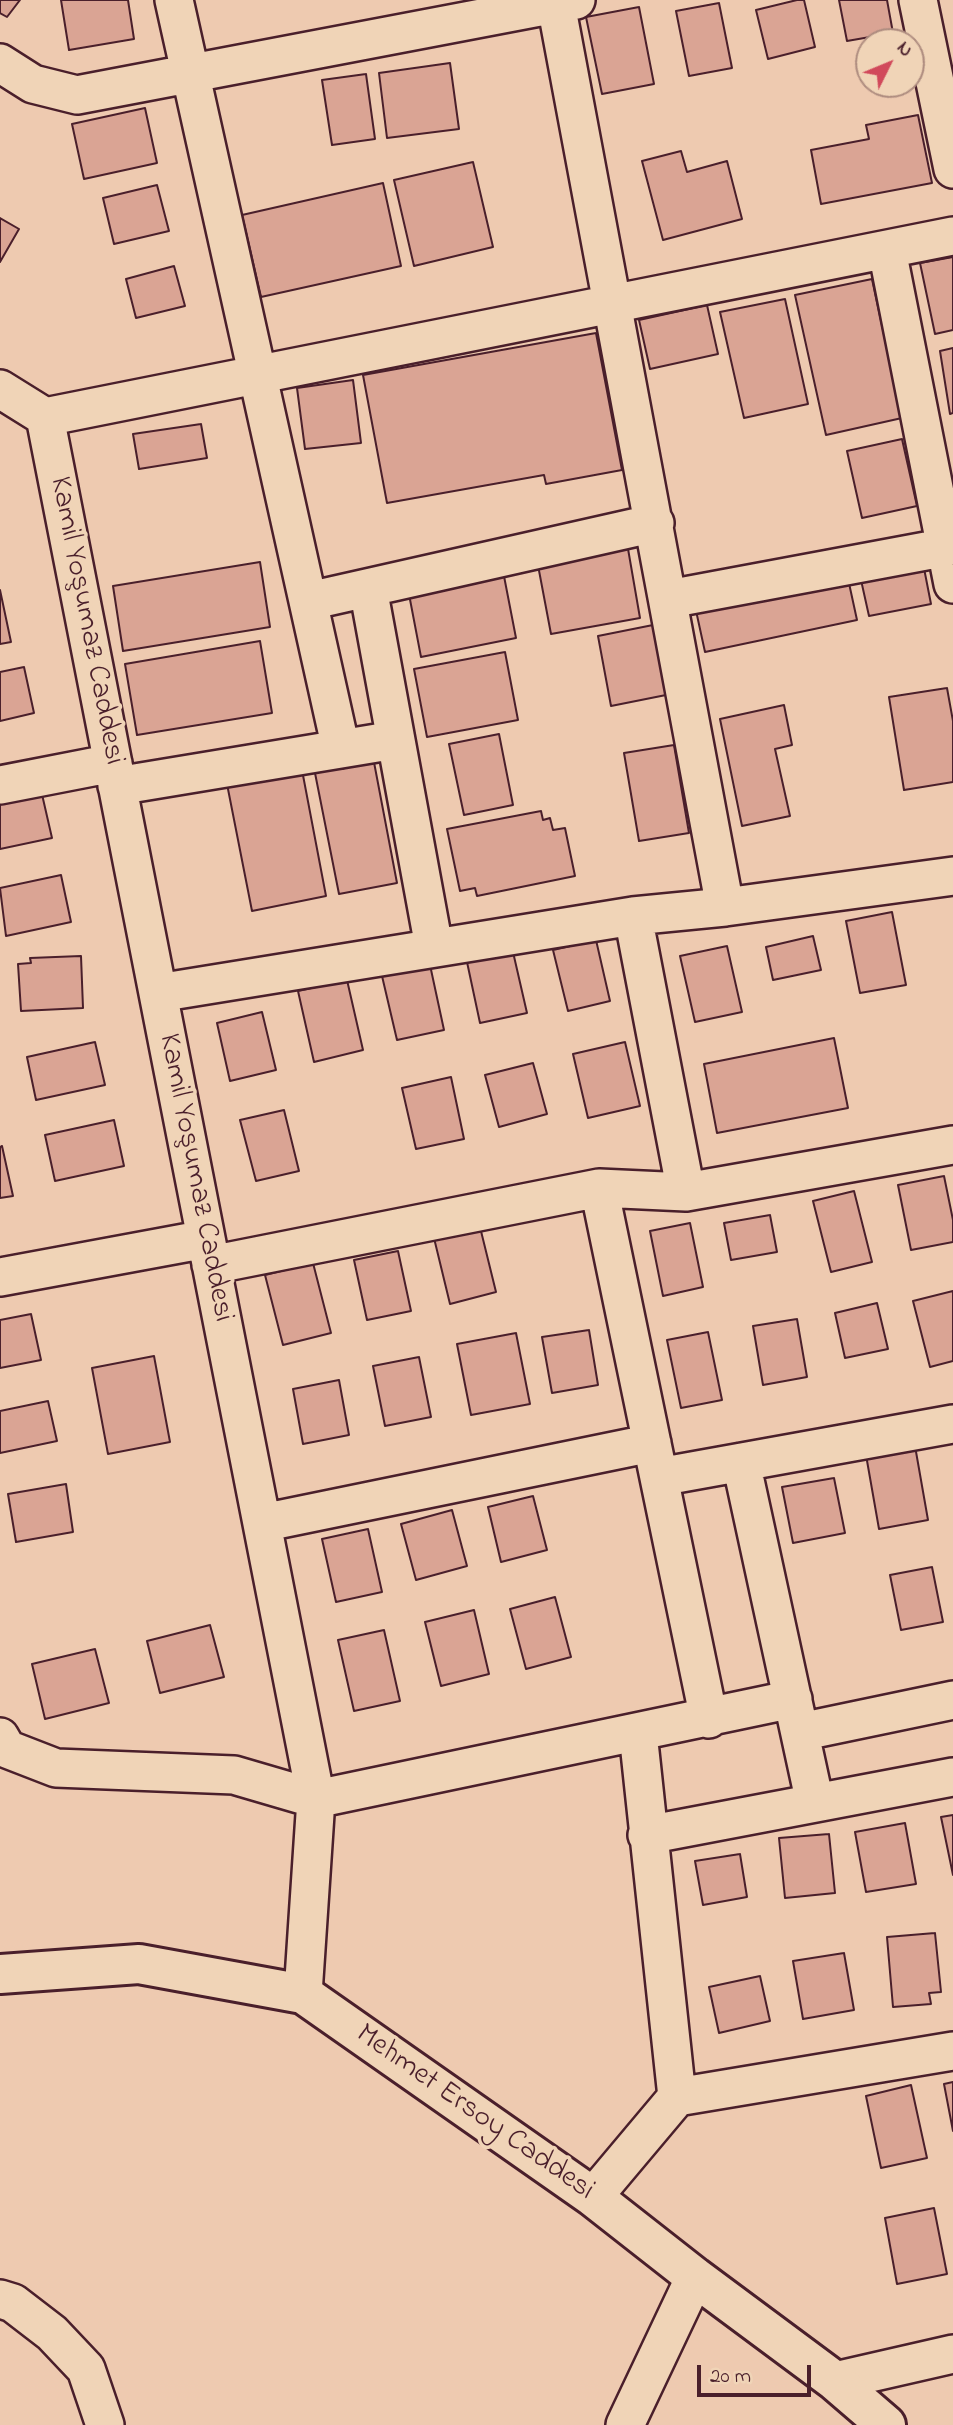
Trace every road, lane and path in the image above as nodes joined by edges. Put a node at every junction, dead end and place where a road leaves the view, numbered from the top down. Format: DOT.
graph roads {
  1 [pos="174,0"];
  2 [pos="918,0"];
  3 [pos="566,2"];
  4 [pos="465,11"];
  5 [pos="0,62"];
  6 [pos="191,74"];
  7 [pos="953,169"];
  8 [pos="953,236"];
  9 [pos="887,250"];
  10 [pos="613,304"];
  11 [pos="258,375"];
  12 [pos="0,389"];
  13 [pos="46,417"];
  14 [pos="655,523"];
  15 [pos="949,547"];
  16 [pos="953,584"];
  17 [pos="368,588"];
  18 [pos="669,599"];
  19 [pos="309,601"];
  20 [pos="396,740"];
  21 [pos="341,749"];
  22 [pos="115,775"];
  23 [pos="0,785"];
  24 [pos="953,876"];
  25 [pos="725,908"];
  26 [pos="633,916"];
  27 [pos="434,947"];
  28 [pos="158,993"];
  29 [pos="953,1145"];
  30 [pos="599,1188"];
  31 [pos="686,1192"];
  32 [pos="208,1252"];
  33 [pos="0,1277"];
  34 [pos="953,1424"];
  35 [pos="655,1460"];
  36 [pos="741,1462"];
  37 [pos="262,1523"];
  38 [pos="953,1700"];
  39 [pos="796,1715"];
  40 [pos="709,1718"];
  41 [pos="638,1733"];
  42 [pos="0,1737"];
  43 [pos="953,1777"];
  44 [pos="316,1799"];
  45 [pos="816,1803"];
  46 [pos="647,1835"];
  47 [pos="0,1974"];
  48 [pos="303,1994"];
  49 [pos="953,2051"];
  50 [pos="677,2097"];
  51 [pos="593,2197"];
  52 [pos="695,2277"];
  53 [pos="0,2299"];
  54 [pos="953,2354"];
  55 [pos="835,2381"];
  56 [pos="105,2425"];
  57 [pos="625,2425"];
  58 [pos="886,2425"];
  1 -- 6 [label="street"];
  2 -- 7 [label="street"];
  3 -- 4 [label="street"];
  3 -- 10 [label="street"];
  4 -- 6 [label="street"];
  5 -- 6 [label="street"];
  6 -- 11 [label="street"];
  8 -- 9 [label="street"];
  9 -- 10 [label="street"];
  9 -- 15 [label="street"];
  10 -- 11 [label="street"];
  10 -- 14 [label="street"];
  11 -- 13 [label="street"];
  11 -- 19 [label="street"];
  12 -- 13 [label="street"];
  13 -- 22 [label="street, Kamil Yoşumaz Caddesi"];
  14 -- 17 [label="street"];
  14 -- 18 [label="street"];
  15 -- 16 [label="street"];
  15 -- 18 [label="street"];
  17 -- 19 [label="street"];
  17 -- 20 [label="street"];
  18 -- 25 [label="street"];
  19 -- 21 [label="street"];
  20 -- 21 [label="street"];
  20 -- 27 [label="street"];
  21 -- 22 [label="street"];
  22 -- 23 [label="street"];
  22 -- 28 [label="street, Kamil Yoşumaz Caddesi"];
  24 -- 25 [label="street"];
  25 -- 26 [label="street"];
  26 -- 27 [label="street"];
  26 -- 31 [label="street"];
  27 -- 28 [label="street"];
  28 -- 32 [label="street, Kamil Yoşumaz Caddesi"];
  29 -- 31 [label="street"];
  30 -- 31 [label="street"];
  30 -- 32 [label="street"];
  30 -- 35 [label="street"];
  32 -- 33 [label="street"];
  32 -- 37 [label="street, Kamil Yoşumaz Caddesi"];
  34 -- 36 [label="street"];
  35 -- 36 [label="street"];
  35 -- 37 [label="street"];
  35 -- 40 [label="street"];
  36 -- 39 [label="street"];
  37 -- 44 [label="street, Kamil Yoşumaz Caddesi"];
  38 -- 39 [label="street"];
  39 -- 40 [label="street"];
  39 -- 45 [label="street"];
  40 -- 41 [label="street"];
  41 -- 44 [label="street"];
  41 -- 46 [label="street"];
  42 -- 44 [label="street"];
  43 -- 45 [label="street"];
  44 -- 48 [label="street, Kamil Yoşumaz Caddesi"];
  45 -- 46 [label="street"];
  46 -- 50 [label="street"];
  47 -- 48 [label="street, Mehmet Ersoy Caddesi"];
  48 -- 51 [label="street, Mehmet Ersoy Caddesi"];
  49 -- 50 [label="street"];
  50 -- 51 [label="street"];
  51 -- 52 [label="street, Mehmet Ersoy Caddesi"];
  52 -- 55 [label="street, Mehmet Ersoy Caddesi"];
  52 -- 57 [label="street"];
  53 -- 56 [label="street"];
  54 -- 55 [label="street"];
  55 -- 58 [label="street, Mehmet Ersoy Caddesi"];
}
